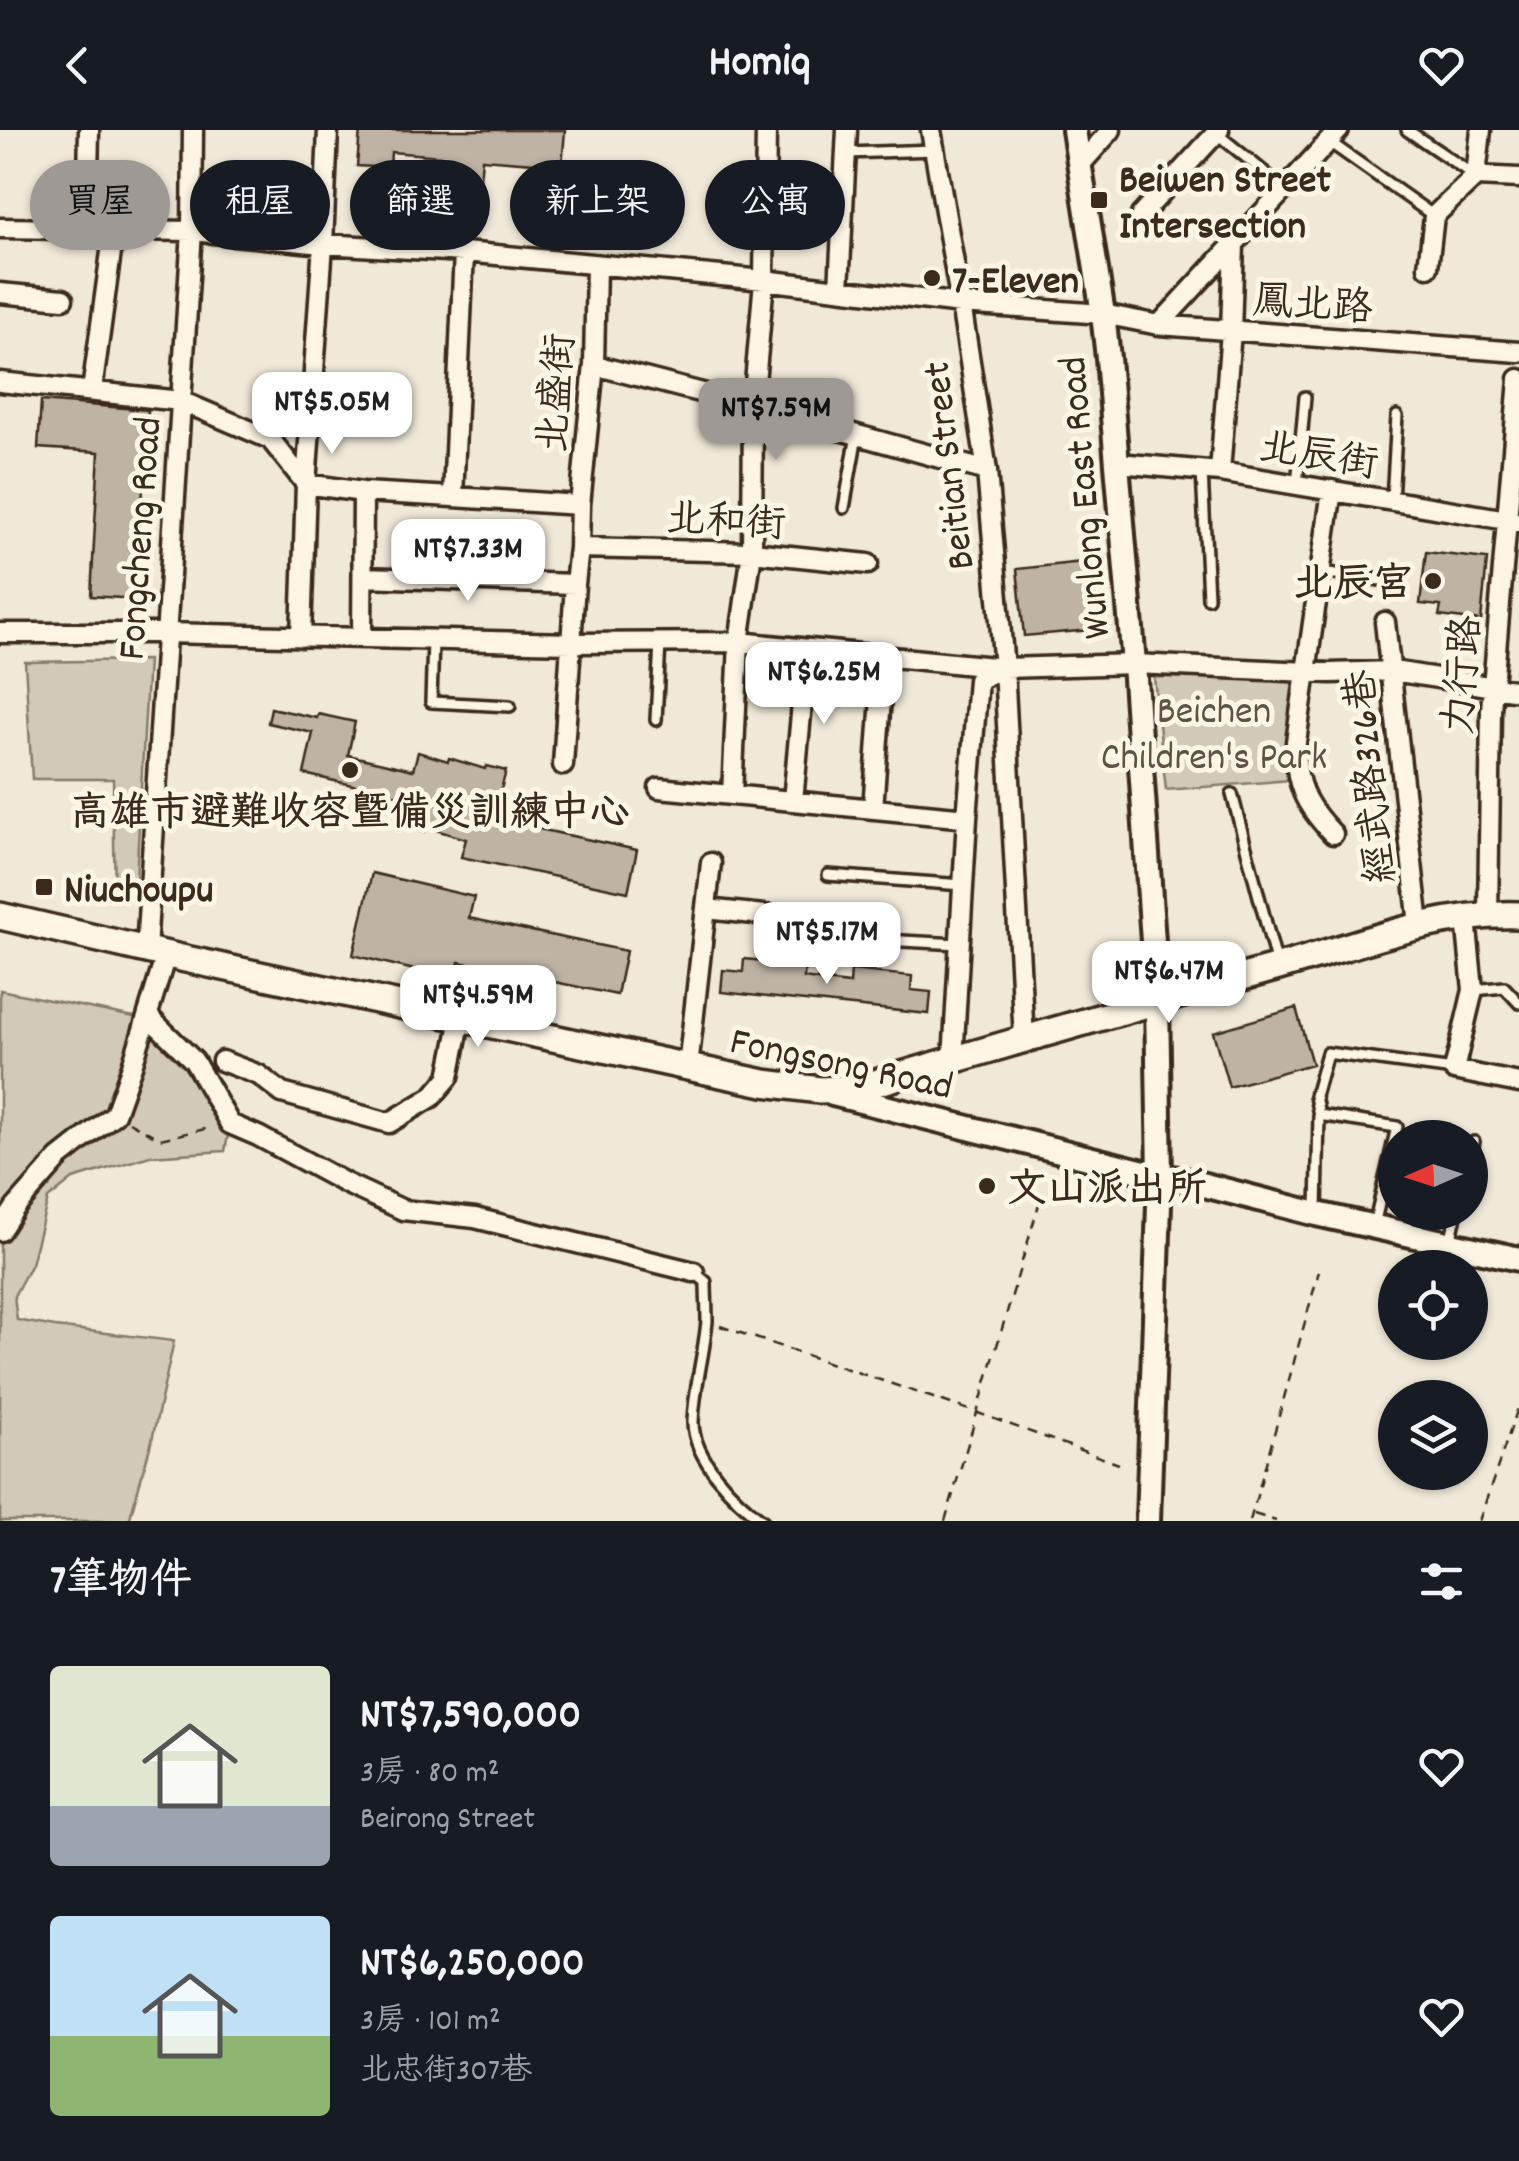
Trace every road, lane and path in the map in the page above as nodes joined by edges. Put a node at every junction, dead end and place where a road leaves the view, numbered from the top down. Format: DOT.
graph roads {
  1 [pos="90,130"];
  2 [pos="193,130"];
  3 [pos="328,130"];
  4 [pos="766,130"];
  5 [pos="846,130"];
  6 [pos="931,130"];
  7 [pos="1074,130"];
  8 [pos="1112,130"];
  9 [pos="1407,130"];
  10 [pos="1481,130"];
  11 [pos="1218,131"];
  12 [pos="1334,136"];
  13 [pos="934,150"];
  14 [pos="846,153"];
  15 [pos="89,160"];
  16 [pos="193,160"];
  17 [pos="327,160"];
  18 [pos="1079,166"];
  19 [pos="1476,176"];
  20 [pos="1519,178"];
  21 [pos="1285,189"];
  22 [pos="1142,215"];
  23 [pos="1434,216"];
  24 [pos="0,228"];
  25 [pos="30,229"];
  26 [pos="330,244"];
  27 [pos="1234,244"];
  28 [pos="111,250"];
  29 [pos="191,250"];
  30 [pos="324,250"];
  31 [pos="464,252"];
  32 [pos="596,265"];
  33 [pos="1428,267"];
  34 [pos="764,280"];
  35 [pos="839,289"];
  36 [pos="0,294"];
  37 [pos="63,299"];
  38 [pos="962,304"];
  39 [pos="1103,314"];
  40 [pos="1159,325"];
  41 [pos="1232,331"];
  42 [pos="1519,352"];
  43 [pos="594,365"];
  44 [pos="1519,380"];
  45 [pos="0,382"];
  46 [pos="92,390"];
  47 [pos="1305,397"];
  48 [pos="181,401"];
  49 [pos="753,406"];
  50 [pos="1397,416"];
  51 [pos="856,434"];
  52 [pos="1118,463"];
  53 [pos="986,470"];
  54 [pos="1211,471"];
  55 [pos="306,484"];
  56 [pos="1297,485"];
  57 [pos="1332,490"];
  58 [pos="363,492"];
  59 [pos="453,497"];
  60 [pos="1392,500"];
  61 [pos="580,505"];
  62 [pos="844,508"];
  63 [pos="1513,521"];
  64 [pos="579,548"];
  65 [pos="752,552"];
  66 [pos="868,564"];
  67 [pos="1321,572"];
  68 [pos="362,577"];
  69 [pos="1395,582"];
  70 [pos="575,584"];
  71 [pos="1208,598"];
  72 [pos="1386,622"];
  73 [pos="0,633"];
  74 [pos="166,633"];
  75 [pos="301,637"];
  76 [pos="362,638"];
  77 [pos="433,640"];
  78 [pos="739,642"];
  79 [pos="571,643"];
  80 [pos="660,643"];
  81 [pos="807,649"];
  82 [pos="884,656"];
  83 [pos="1134,664"];
  84 [pos="1004,668"];
  85 [pos="1392,671"];
  86 [pos="1306,672"];
  87 [pos="1493,687"];
  88 [pos="1519,692"];
  89 [pos="510,706"];
  90 [pos="656,720"];
  91 [pos="563,765"];
  92 [pos="659,788"];
  93 [pos="732,794"];
  94 [pos="1232,794"];
  95 [pos="793,800"];
  96 [pos="874,809"];
  97 [pos="967,818"];
  98 [pos="1333,834"];
  99 [pos="711,864"];
  100 [pos="828,875"];
  101 [pos="963,885"];
  102 [pos="706,910"];
  103 [pos="1519,915"];
  104 [pos="0,916"];
  105 [pos="1477,916"];
  106 [pos="792,918"];
  107 [pos="1419,924"];
  108 [pos="824,936"];
  109 [pos="960,944"];
  110 [pos="156,953"];
  111 [pos="1278,968"];
  112 [pos="1472,990"];
  113 [pos="1157,1000"];
  114 [pos="1519,1003"];
  115 [pos="148,1016"];
  116 [pos="461,1018"];
  117 [pos="1024,1040"];
  118 [pos="953,1060"];
  119 [pos="222,1061"];
  120 [pos="688,1067"];
  121 [pos="1454,1070"];
  122 [pos="1519,1083"];
  123 [pos="820,1090"];
  124 [pos="115,1114"];
  125 [pos="1319,1115"];
  126 [pos="230,1124"];
  127 [pos="1160,1176"];
  128 [pos="1042,1194"];
  129 [pos="1317,1214"];
  130 [pos="1373,1227"];
  131 [pos="1453,1230"];
  132 [pos="0,1231"];
  133 [pos="1449,1245"];
  134 [pos="1519,1259"];
  135 [pos="1319,1271"];
  136 [pos="694,1272"];
  137 [pos="720,1326"];
  138 [pos="1519,1405"];
  139 [pos="978,1412"];
  140 [pos="1119,1464"];
  141 [pos="1252,1513"];
  142 [pos="764,1521"];
  143 [pos="945,1521"];
  144 [pos="1148,1521"];
  145 [pos="1250,1521"];
  146 [pos="1276,1521"];
  147 [pos="1479,1521"];
  1 -- 15 [label="street"];
  2 -- 16 [label="street, Fongcheng Road"];
  3 -- 17 [label="street"];
  4 -- 34 [label="street"];
  5 -- 14 [label="street"];
  6 -- 13 [label="street, Beitian Street"];
  7 -- 18 [label="street, Wunlong East Road"];
  8 -- 18 [label="street"];
  9 -- 19 [label="lane"];
  10 -- 19 [label="street"];
  11 -- 21 [label="lane"];
  11 -- 22 [label="street"];
  12 -- 21 [label="street"];
  12 -- 23 [label="lane"];
  13 -- 14 [label="lane"];
  13 -- 38 [label="street, Beitian Street"];
  14 -- 35 [label="street"];
  18 -- 39 [label="street, Wunlong East Road"];
  19 -- 20 [label="street"];
  19 -- 23 [label="street"];
  21 -- 27 [label="street"];
  23 -- 33 [label="street"];
  24 -- 25 [label="street, 鳳北路"];
  26 -- 31 [label="street, 鳳北路"];
  27 -- 40 [label="street"];
  27 -- 41 [label="street"];
  28 -- 46 [label="street"];
  29 -- 48 [label="street, Fongcheng Road"];
  30 -- 55 [label="street"];
  31 -- 32 [label="street, 鳳北路"];
  31 -- 59 [label="street"];
  32 -- 34 [label="street, 鳳北路"];
  32 -- 43 [label="street, 北盛街"];
  34 -- 35 [label="street, 鳳北路"];
  34 -- 49 [label="street"];
  35 -- 38 [label="street, 鳳北路"];
  36 -- 37 [label="street"];
  38 -- 39 [label="street, 鳳北路"];
  38 -- 53 [label="street, Beitian Street"];
  39 -- 40 [label="street, 鳳北路"];
  39 -- 52 [label="street, Wunlong East Road"];
  40 -- 41 [label="street, 鳳北路"];
  41 -- 42 [label="street, 鳳北路"];
  41 -- 54 [label="street"];
  43 -- 49 [label="street"];
  43 -- 61 [label="street, 北盛街"];
  44 -- 63 [label="street, 力行路"];
  45 -- 46 [label="street"];
  46 -- 48 [label="street"];
  47 -- 56 [label="lane"];
  48 -- 55 [label="street"];
  48 -- 74 [label="street, Fongcheng Road"];
  49 -- 51 [label="street"];
  49 -- 65 [label="street"];
  50 -- 60 [label="lane"];
  51 -- 53 [label="street"];
  51 -- 62 [label="lane"];
  52 -- 54 [label="street, 北辰街"];
  52 -- 83 [label="street, Wunlong East Road"];
  53 -- 84 [label="street, Beitian Street"];
  54 -- 56 [label="street, 北辰街"];
  54 -- 71 [label="lane"];
  55 -- 58 [label="street"];
  55 -- 75 [label="street"];
  56 -- 57 [label="street, 北辰街"];
  57 -- 60 [label="street, 北辰街"];
  57 -- 67 [label="street"];
  58 -- 59 [label="street"];
  58 -- 68 [label="street"];
  59 -- 61 [label="street"];
  60 -- 63 [label="street, 北辰街"];
  61 -- 64 [label="street, 北盛街"];
  63 -- 87 [label="street, 力行路"];
  64 -- 65 [label="street, 北和街"];
  64 -- 70 [label="street, 北盛街"];
  65 -- 66 [label="street, 北和街"];
  65 -- 78 [label="street"];
  67 -- 69 [label="lane"];
  67 -- 86 [label="street"];
  68 -- 70 [label="street"];
  68 -- 76 [label="street"];
  70 -- 79 [label="street, 北盛街"];
  72 -- 85 [label="street, 經武路326巷"];
  73 -- 74 [label="street"];
  74 -- 75 [label="street"];
  74 -- 110 [label="street, Fongcheng Road"];
  75 -- 76 [label="street"];
  76 -- 77 [label="street"];
  77 -- 79 [label="street"];
  77 -- 89 [label="lane"];
  78 -- 80 [label="street"];
  78 -- 81 [label="street"];
  78 -- 93 [label="street"];
  79 -- 80 [label="street"];
  79 -- 91 [label="street, 北盛街"];
  80 -- 90 [label="lane"];
  81 -- 82 [label="street"];
  81 -- 95 [label="street"];
  82 -- 84 [label="street"];
  82 -- 96 [label="street"];
  83 -- 84 [label="street"];
  83 -- 86 [label="street"];
  83 -- 113 [label="street, Wunlong East Road"];
  84 -- 97 [label="street"];
  84 -- 117 [label="street, Beitian Street"];
  85 -- 86 [label="street"];
  85 -- 87 [label="street"];
  85 -- 107 [label="street, 經武路326巷"];
  86 -- 98 [label="street"];
  87 -- 88 [label="street"];
  87 -- 105 [label="street, 力行路"];
  92 -- 93 [label="street"];
  93 -- 95 [label="street"];
  94 -- 111 [label="lane"];
  95 -- 96 [label="street"];
  96 -- 97 [label="street"];
  97 -- 101 [label="street"];
  99 -- 102 [label="street"];
  100 -- 101 [label="lane"];
  101 -- 109 [label="street"];
  102 -- 106 [label="street"];
  102 -- 120 [label="street"];
  103 -- 105 [label="main road"];
  104 -- 110 [label="main road, Fongsong Road"];
  105 -- 107 [label="main road"];
  105 -- 112 [label="street, 力行路"];
  107 -- 111 [label="main road"];
  108 -- 109 [label="lane"];
  109 -- 118 [label="street"];
  110 -- 115 [label="street, Fongcheng Road"];
  110 -- 116 [label="main road, Fongsong Road"];
  111 -- 113 [label="main road"];
  112 -- 114 [label="lane"];
  112 -- 121 [label="street, 力行路"];
  113 -- 117 [label="main road"];
  113 -- 127 [label="street, Wunlong East Road"];
  115 -- 124 [label="street, Fongcheng Road"];
  115 -- 126 [label="street"];
  116 -- 119 [label="street"];
  116 -- 120 [label="main road, Fongsong Road"];
  117 -- 118 [label="main road"];
  118 -- 123 [label="main road"];
  120 -- 123 [label="main road, Fongsong Road"];
  121 -- 122 [label="street"];
  121 -- 125 [label="lane"];
  123 -- 127 [label="street, Fongsong Road"];
  124 -- 126 [label="path"];
  124 -- 132 [label="street"];
  125 -- 129 [label="lane"];
  125 -- 130 [label="lane"];
  126 -- 136 [label="street"];
  127 -- 129 [label="street, Fongsong Road"];
  127 -- 144 [label="street, Wunlong East Road"];
  128 -- 139 [label="path"];
  129 -- 130 [label="street, Fongsong Road"];
  130 -- 133 [label="street, Fongsong Road"];
  131 -- 133 [label="lane"];
  133 -- 134 [label="street, Fongsong Road"];
  135 -- 141 [label="path"];
  136 -- 142 [label="lane"];
  137 -- 139 [label="path"];
  138 -- 147 [label="path"];
  139 -- 140 [label="path"];
  139 -- 143 [label="path"];
  141 -- 145 [label="path"];
  141 -- 146 [label="path"];
}
